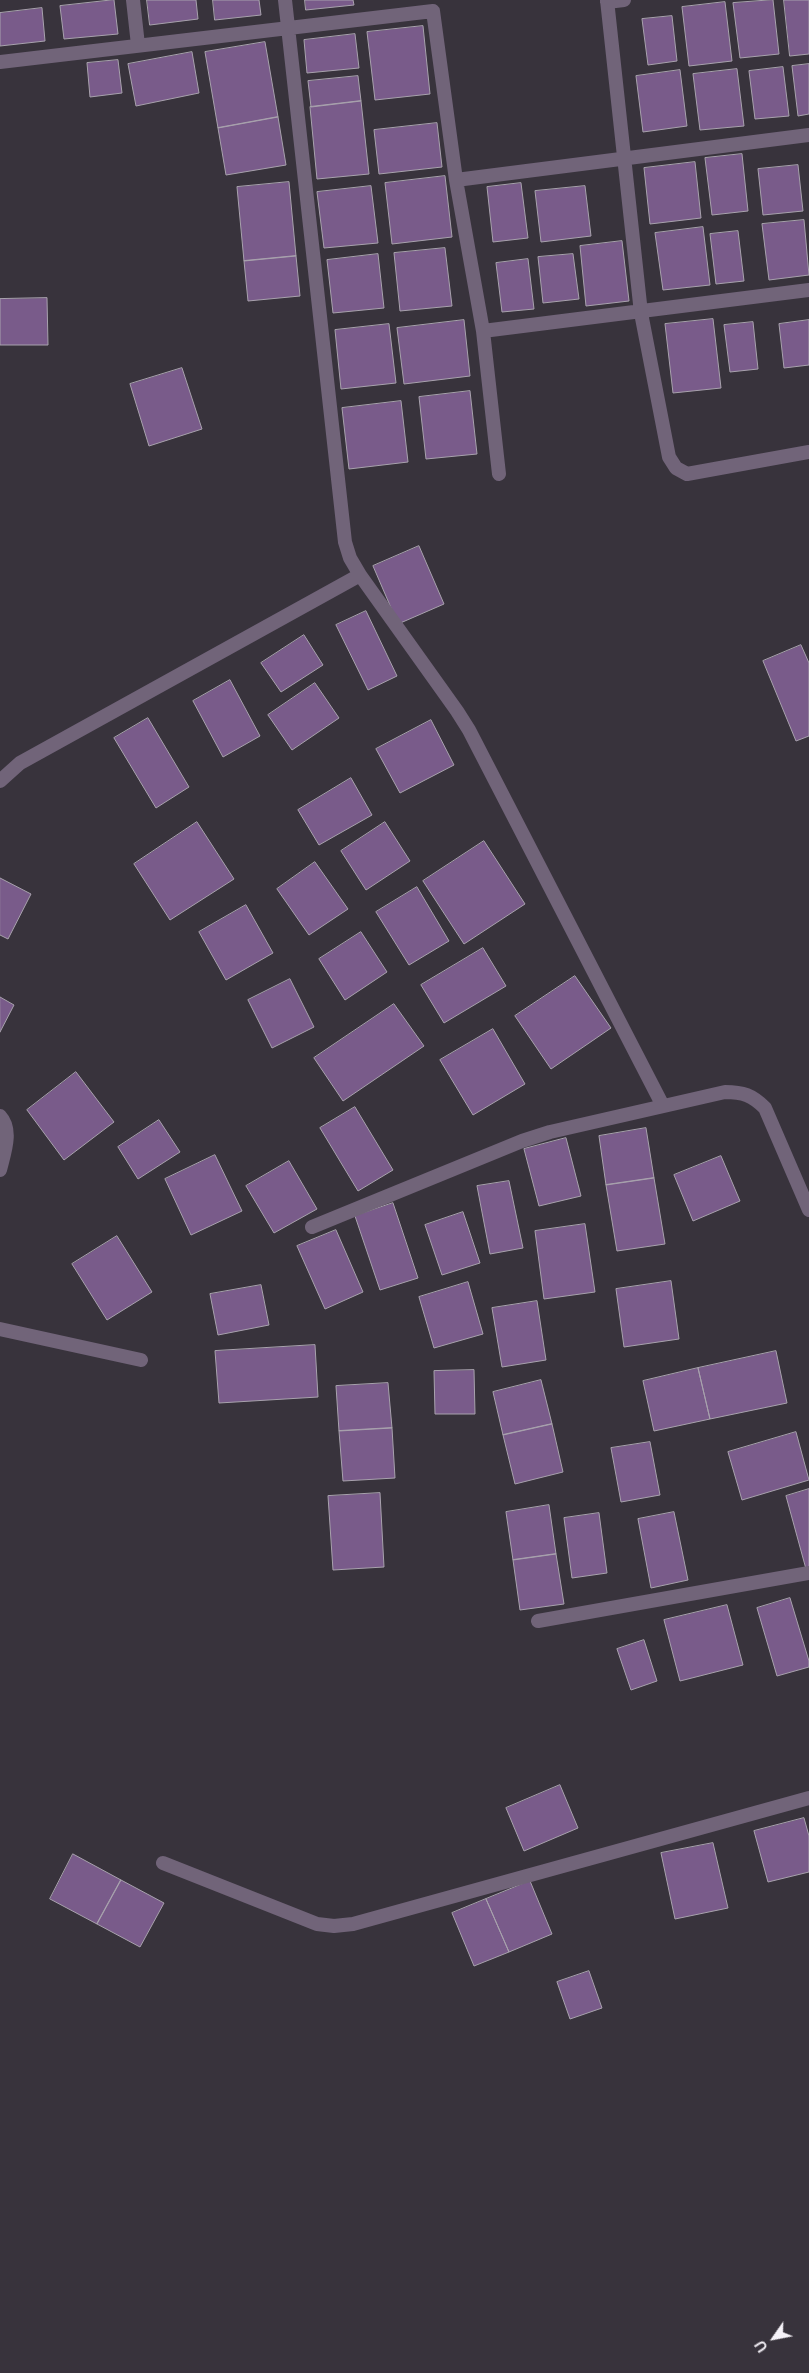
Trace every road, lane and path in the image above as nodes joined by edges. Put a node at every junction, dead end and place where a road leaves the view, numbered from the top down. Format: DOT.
graph roads {
  1 [pos="133,0"];
  2 [pos="285,0"];
  3 [pos="624,0"];
  4 [pos="607,1"];
  5 [pos="433,5"];
  6 [pos="288,28"];
  7 [pos="138,45"];
  8 [pos="0,62"];
  9 [pos="809,135"];
  10 [pos="623,158"];
  11 [pos="456,180"];
  12 [pos="809,290"];
  13 [pos="641,313"];
  14 [pos="483,331"];
  15 [pos="809,452"];
  16 [pos="499,474"];
  17 [pos="360,575"];
  18 [pos="0,781"];
  19 [pos="664,1106"];
  20 [pos="0,1116"];
  21 [pos="0,1170"];
  22 [pos="809,1210"];
  23 [pos="312,1227"];
  24 [pos="0,1329"];
  25 [pos="141,1360"];
  26 [pos="809,1573"];
  27 [pos="538,1621"];
  28 [pos="809,1798"];
  29 [pos="162,1863"];
  1 -- 7 [label="street"];
  2 -- 6 [label="street"];
  3 -- 4 [label="street"];
  4 -- 10 [label="street"];
  5 -- 6 [label="street"];
  5 -- 11 [label="street"];
  6 -- 7 [label="street"];
  6 -- 17 [label="street"];
  7 -- 8 [label="street"];
  9 -- 10 [label="street"];
  10 -- 11 [label="street"];
  10 -- 13 [label="street"];
  11 -- 14 [label="street"];
  12 -- 13 [label="street"];
  13 -- 14 [label="street"];
  13 -- 15 [label="street"];
  14 -- 16 [label="street"];
  17 -- 18 [label="street"];
  17 -- 19 [label="street"];
  19 -- 22 [label="street"];
  19 -- 23 [label="street"];
  20 -- 21 [label="street"];
  24 -- 25 [label="street"];
  26 -- 27 [label="street"];
  28 -- 29 [label="street"];
}
